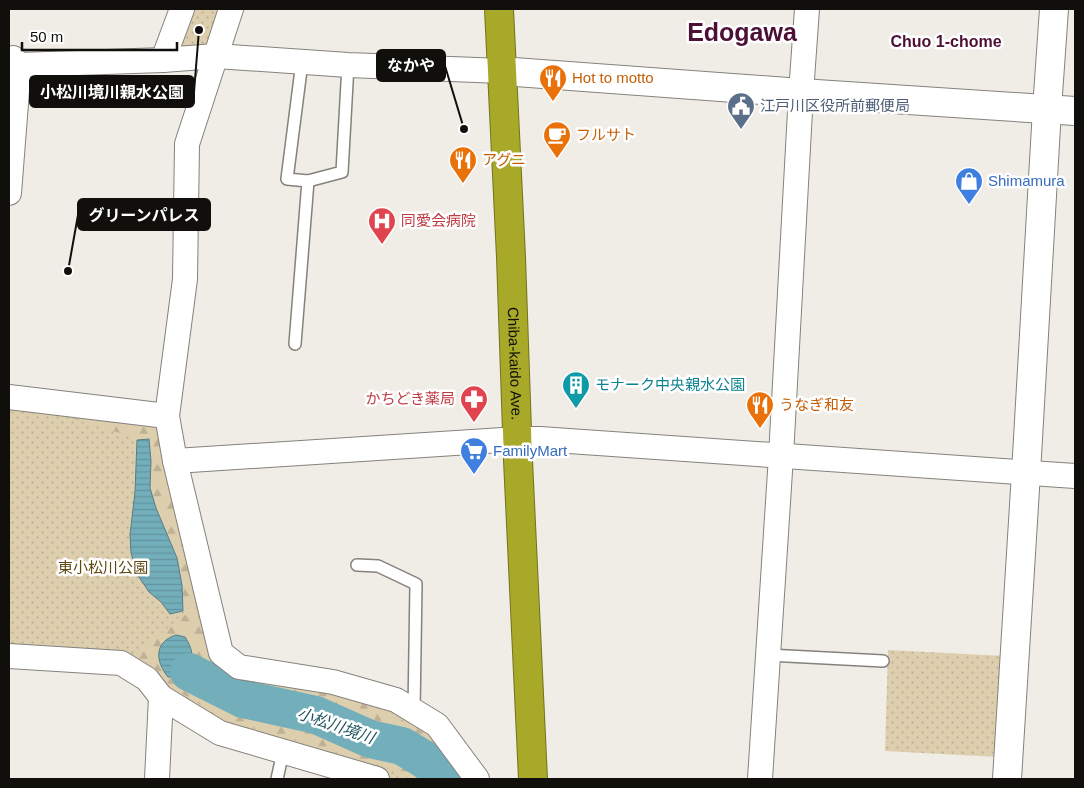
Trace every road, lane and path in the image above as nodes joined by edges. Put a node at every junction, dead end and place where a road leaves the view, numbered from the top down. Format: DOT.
graph roads {
  1 [pos="182,9"];
  2 [pos="231,9"];
  3 [pos="500,9"];
  4 [pos="808,9"];
  5 [pos="1054,9"];
  6 [pos="216,56"];
  7 [pos="163,60"];
  8 [pos="302,62"];
  9 [pos="12,64"];
  10 [pos="348,65"];
  11 [pos="502,71"];
  12 [pos="801,93"];
  13 [pos="1047,109"];
  14 [pos="1075,111"];
  15 [pos="308,181"];
  16 [pos="9,194"];
  17 [pos="295,344"];
  18 [pos="9,397"];
  19 [pos="167,416"];
  20 [pos="517,439"];
  21 [pos="781,456"];
  22 [pos="174,461"];
  23 [pos="1026,473"];
  24 [pos="1075,476"];
  25 [pos="357,565"];
  26 [pos="768,655"];
  27 [pos="9,656"];
  28 [pos="883,661"];
  29 [pos="161,697"];
  30 [pos="414,711"];
  31 [pos="283,752"];
  32 [pos="158,779"];
  33 [pos="277,779"];
  34 [pos="377,779"];
  35 [pos="477,779"];
  36 [pos="533,779"];
  37 [pos="760,779"];
  38 [pos="1007,779"];
  1 -- 7 [label="street"];
  2 -- 6 [label="street"];
  3 -- 11 [label="highway, Chiba-kaido Ave."];
  4 -- 12 [label="street"];
  5 -- 13 [label="street"];
  6 -- 7 [label="street"];
  6 -- 8 [label="street"];
  6 -- 19 [label="street"];
  7 -- 9 [label="street"];
  8 -- 10 [label="street"];
  8 -- 15 [label="lane"];
  9 -- 16 [label="street"];
  10 -- 11 [label="street"];
  10 -- 15 [label="lane"];
  11 -- 12 [label="street"];
  11 -- 20 [label="highway, Chiba-kaido Ave."];
  12 -- 13 [label="street"];
  12 -- 21 [label="street"];
  13 -- 14 [label="street"];
  13 -- 23 [label="street"];
  15 -- 17 [label="lane"];
  18 -- 19 [label="street"];
  19 -- 22 [label="street"];
  20 -- 21 [label="street"];
  20 -- 22 [label="street"];
  20 -- 36 [label="highway, Chiba-kaido Ave."];
  21 -- 23 [label="street"];
  21 -- 26 [label="street"];
  22 -- 30 [label="street"];
  23 -- 24 [label="street"];
  23 -- 38 [label="street"];
  25 -- 30 [label="lane"];
  26 -- 28 [label="lane"];
  26 -- 37 [label="street"];
  27 -- 29 [label="street"];
  29 -- 31 [label="street"];
  29 -- 32 [label="street"];
  30 -- 35 [label="street"];
  31 -- 33 [label="lane"];
  31 -- 34 [label="street"];
}
